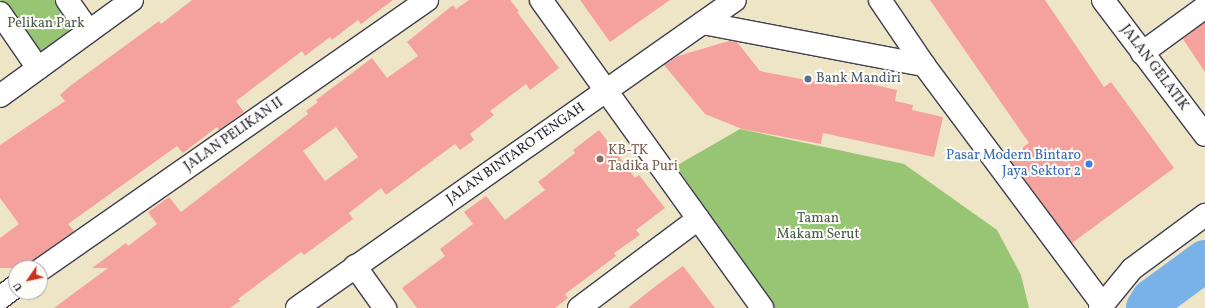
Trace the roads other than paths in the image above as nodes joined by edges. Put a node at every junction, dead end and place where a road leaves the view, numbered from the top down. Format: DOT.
graph roads {
  1 [pos="67,0"];
  2 [pos="132,0"];
  3 [pos="427,0"];
  4 [pos="541,0"];
  5 [pos="735,0"];
  6 [pos="880,0"];
  7 [pos="1103,0"];
  8 [pos="1205,7"];
  9 [pos="0,13"];
  10 [pos="703,23"];
  11 [pos="89,31"];
  12 [pos="1142,53"];
  13 [pos="924,65"];
  14 [pos="38,68"];
  15 [pos="606,90"];
  16 [pos="0,96"];
  17 [pos="1205,135"];
  18 [pos="1205,215"];
  19 [pos="698,219"];
  20 [pos="48,264"];
  21 [pos="355,266"];
  22 [pos="1101,306"];
  23 [pos="297,308"];
  24 [pos="386,308"];
  25 [pos="579,308"];
  26 [pos="762,308"];
  1 -- 11 [label="street"];
  2 -- 11 [label="street"];
  3 -- 20 [label="street, JALAN PELIKAN II"];
  4 -- 15 [label="street"];
  5 -- 10 [label="street, JALAN BINTARO TENGAH"];
  6 -- 13 [label="street"];
  7 -- 12 [label="street, JALAN GELATIK"];
  8 -- 12 [label="street"];
  9 -- 14 [label="street"];
  10 -- 13 [label="street"];
  10 -- 15 [label="street, JALAN BINTARO TENGAH"];
  11 -- 14 [label="street"];
  12 -- 17 [label="street, JALAN GELATIK"];
  13 -- 22 [label="street"];
  14 -- 16 [label="street"];
  15 -- 19 [label="street"];
  15 -- 21 [label="street, JALAN BINTARO TENGAH"];
  18 -- 22 [label="street"];
  19 -- 25 [label="street"];
  19 -- 26 [label="street"];
  21 -- 23 [label="street, JALAN BINTARO TENGAH"];
  21 -- 24 [label="street"];
}
